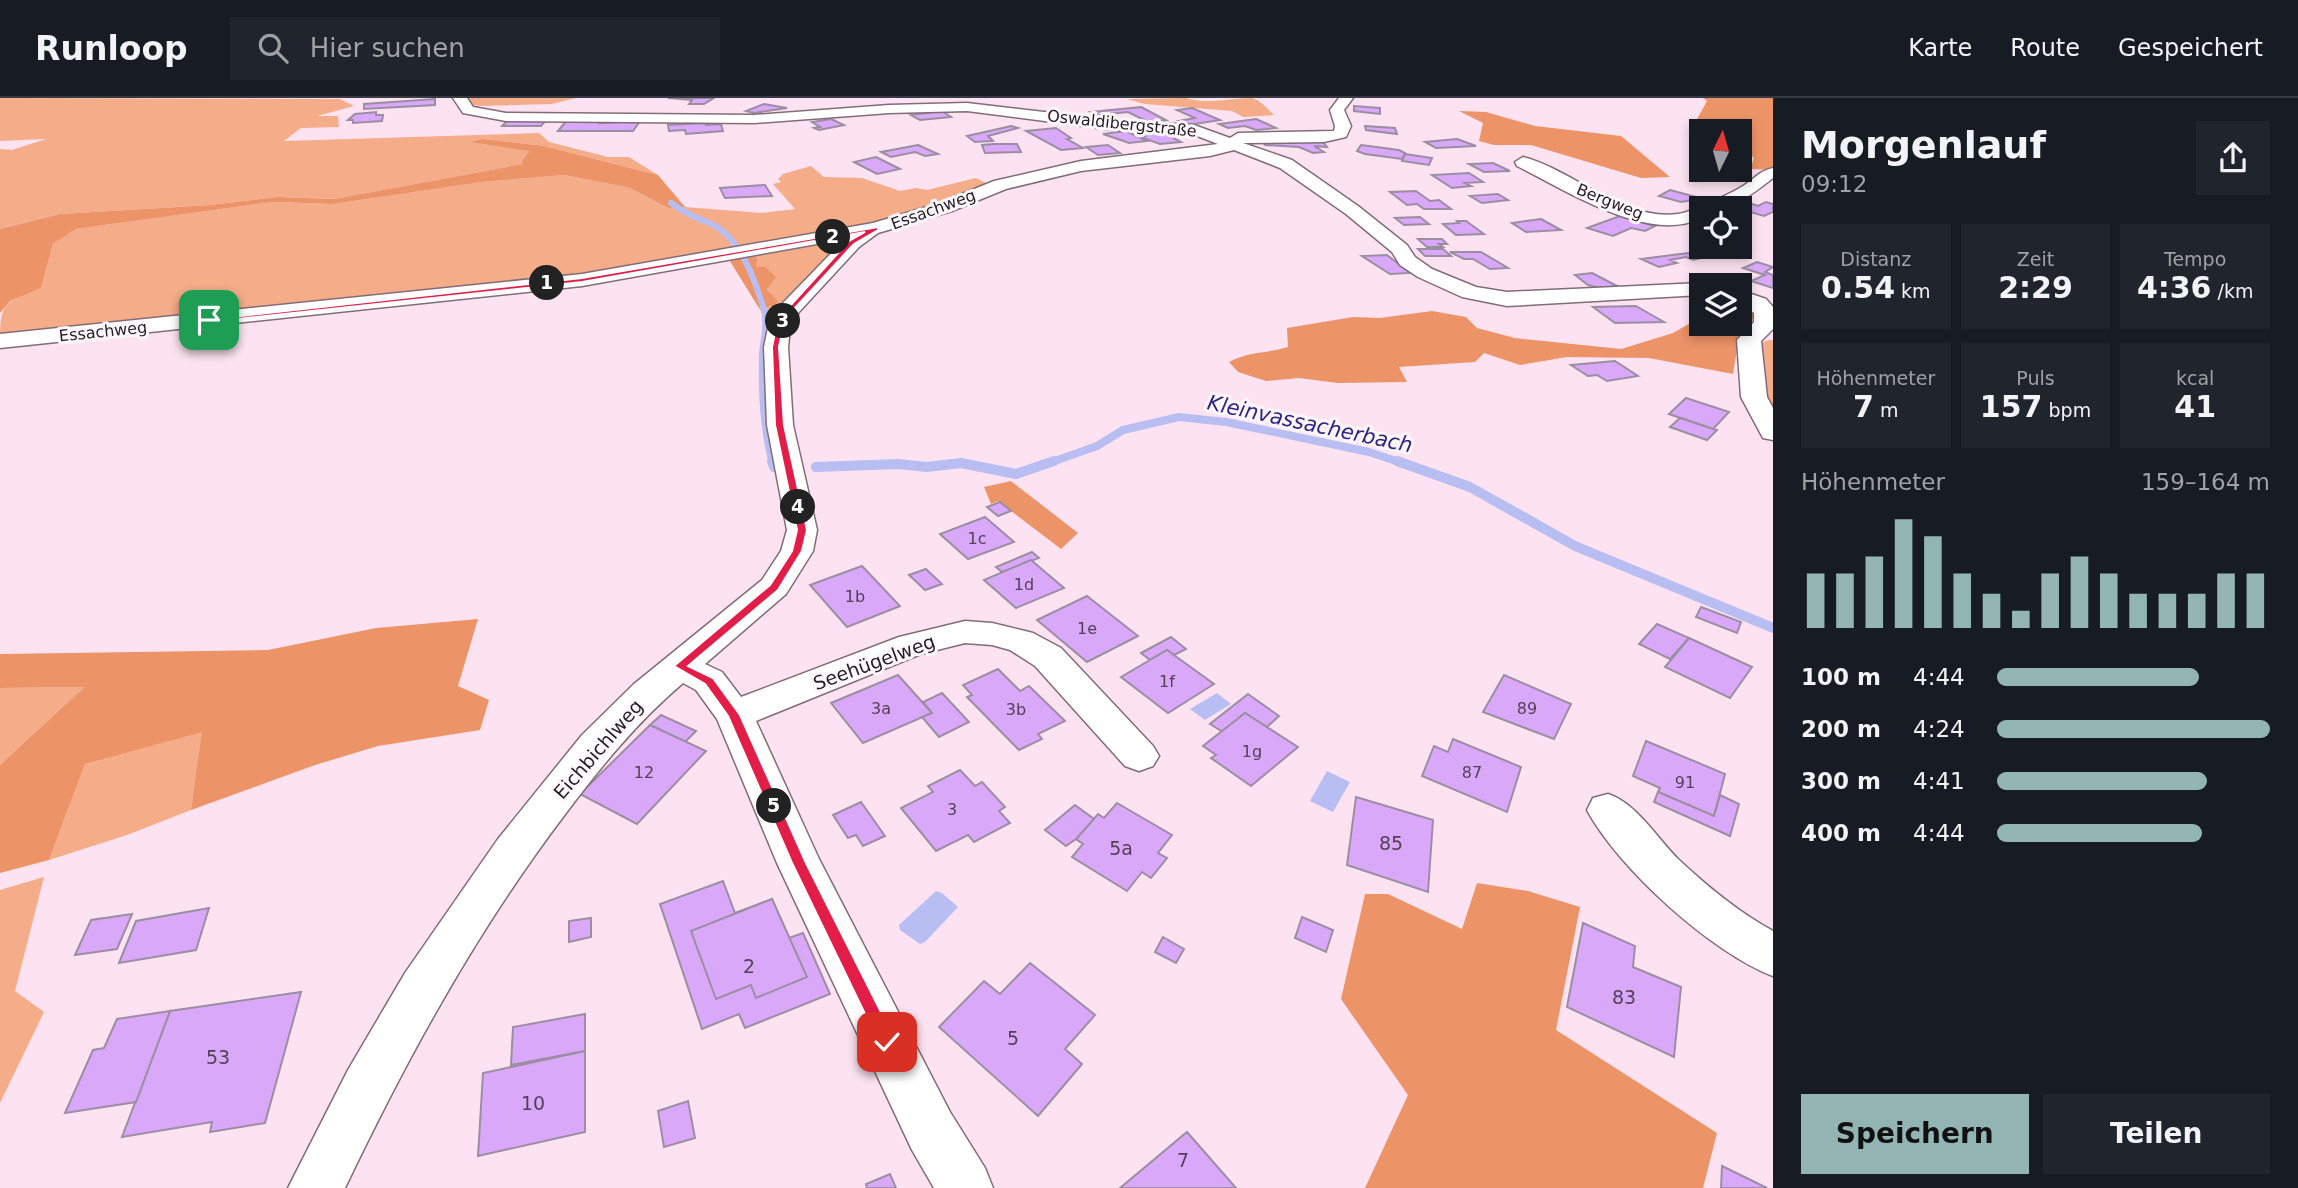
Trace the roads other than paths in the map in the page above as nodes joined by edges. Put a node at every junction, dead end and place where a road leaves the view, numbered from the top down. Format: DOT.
graph roads {
  1 [pos="460,98"];
  2 [pos="1346,98"];
  3 [pos="1231,142"];
  4 [pos="1523,162"];
  5 [pos="1773,173"];
  6 [pos="1734,196"];
  7 [pos="1689,216"];
  8 [pos="876,228"];
  9 [pos="1689,290"];
  10 [pos="1752,301"];
  11 [pos="0,341"];
  12 [pos="1773,432"];
  13 [pos="680,666"];
  14 [pos="734,715"];
  15 [pos="1139,756"];
  16 [pos="1608,810"];
  17 [pos="1773,955"];
  18 [pos="316,1188"];
  19 [pos="965,1188"];
  1 -- 3 [label="street, Oswaldibergstraße"];
  2 -- 3 [label="street, Essachweg"];
  3 -- 8 [label="street, Essachweg"];
  3 -- 9 [label="street, Oswaldibergstraße"];
  4 -- 7 [label="street, Bergweg"];
  5 -- 6 [label="street"];
  8 -- 11 [label="street, Essachweg"];
  8 -- 13 [label="street, Eichbichlweg"];
  10 -- 12 [label="street"];
  13 -- 14 [label="street"];
  13 -- 18 [label="street, Eichbichlweg"];
  14 -- 15 [label="street, Seehügelweg"];
  14 -- 19 [label="street"];
  16 -- 17 [label="street"];
}
